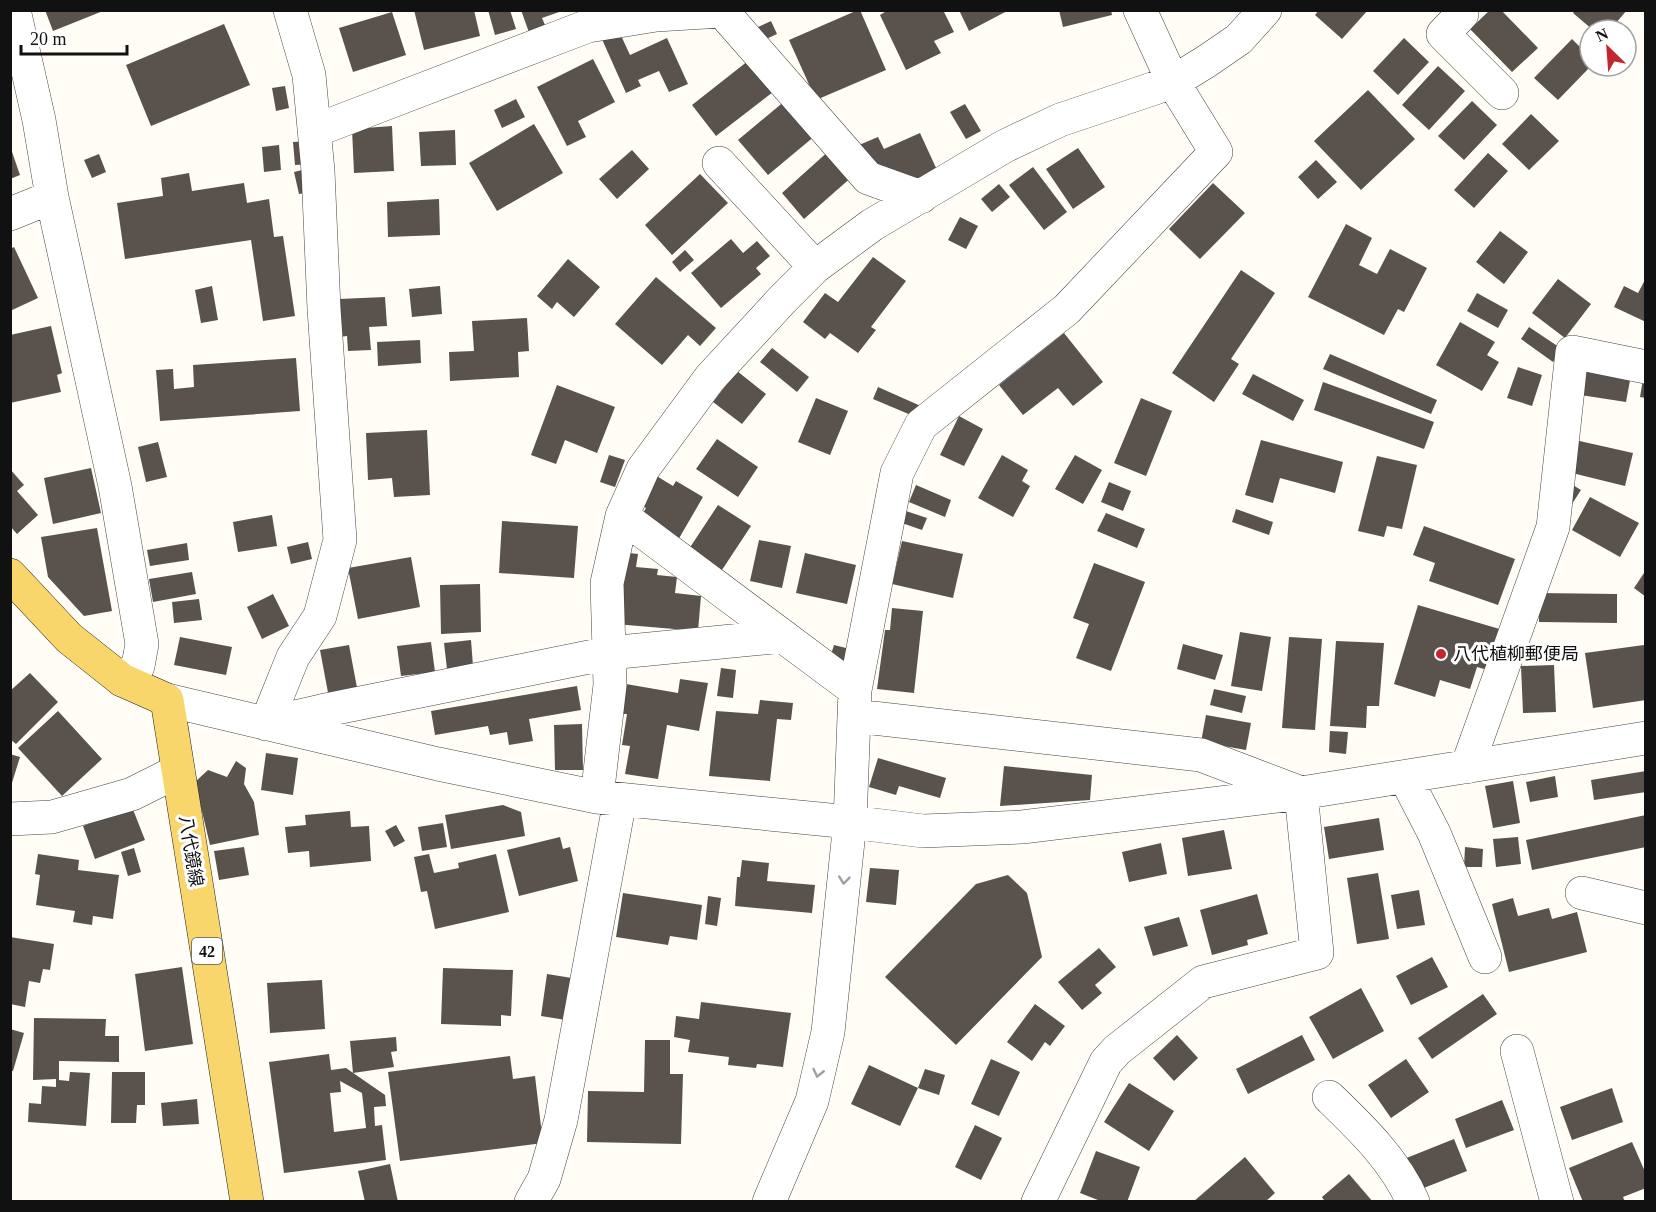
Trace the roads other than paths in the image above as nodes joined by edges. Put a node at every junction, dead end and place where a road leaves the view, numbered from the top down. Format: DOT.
graph roads {
  1 [pos="14,10"];
  2 [pos="290,10"];
  3 [pos="1140,10"];
  4 [pos="1265,10"];
  5 [pos="1462,12"];
  6 [pos="587,18"];
  7 [pos="1173,82"];
  8 [pos="1502,93"];
  9 [pos="315,131"];
  10 [pos="719,162"];
  11 [pos="52,197"];
  12 [pos="921,197"];
  13 [pos="10,214"];
  14 [pos="816,267"];
  15 [pos="1646,367"];
  16 [pos="621,516"];
  17 [pos="10,575"];
  18 [pos="783,636"];
  19 [pos="609,653"];
  20 [pos="122,680"];
  21 [pos="167,700"];
  22 [pos="855,703"];
  23 [pos="266,724"];
  24 [pos="1646,738"];
  25 [pos="1467,767"];
  26 [pos="178,771"];
  27 [pos="1405,777"];
  28 [pos="1301,793"];
  29 [pos="608,798"];
  30 [pos="10,819"];
  31 [pos="850,822"];
  32 [pos="1582,893"];
  33 [pos="1646,908"];
  34 [pos="1485,957"];
  35 [pos="1517,1051"];
  36 [pos="1329,1097"];
  37 [pos="545,1194"];
  38 [pos="247,1202"];
  39 [pos="769,1202"];
  40 [pos="1038,1202"];
  41 [pos="1413,1202"];
  42 [pos="1557,1202"];
  1 -- 11 [label="street"];
  2 -- 9 [label="street"];
  3 -- 7 [label="street"];
  4 -- 7 [label="street"];
  5 -- 8 [label="street"];
  6 -- 9 [label="street"];
  6 -- 12 [label="street"];
  7 -- 12 [label="street"];
  7 -- 22 [label="street"];
  9 -- 23 [label="street"];
  10 -- 14 [label="street"];
  11 -- 13 [label="street"];
  11 -- 20 [label="street"];
  12 -- 14 [label="street"];
  14 -- 16 [label="street"];
  15 -- 25 [label="street"];
  16 -- 18 [label="street"];
  16 -- 19 [label="street"];
  17 -- 20 [label="main road"];
  18 -- 19 [label="street"];
  18 -- 22 [label="street"];
  19 -- 23 [label="street"];
  19 -- 29 [label="street"];
  20 -- 21 [label="main road"];
  21 -- 23 [label="street"];
  21 -- 26 [label="main road, 八代鏡線 / 42"];
  22 -- 28 [label="street"];
  22 -- 31 [label="street"];
  23 -- 29 [label="street"];
  24 -- 25 [label="street"];
  25 -- 27 [label="street"];
  26 -- 30 [label="street"];
  26 -- 38 [label="main road, 八代鏡線 / 42"];
  27 -- 28 [label="street"];
  27 -- 34 [label="street"];
  28 -- 31 [label="street"];
  28 -- 40 [label="street"];
  29 -- 31 [label="street"];
  29 -- 37 [label="street"];
  31 -- 39 [label="street, one-way"];
  32 -- 33 [label="street"];
  35 -- 42 [label="street"];
  36 -- 41 [label="street"];
}
